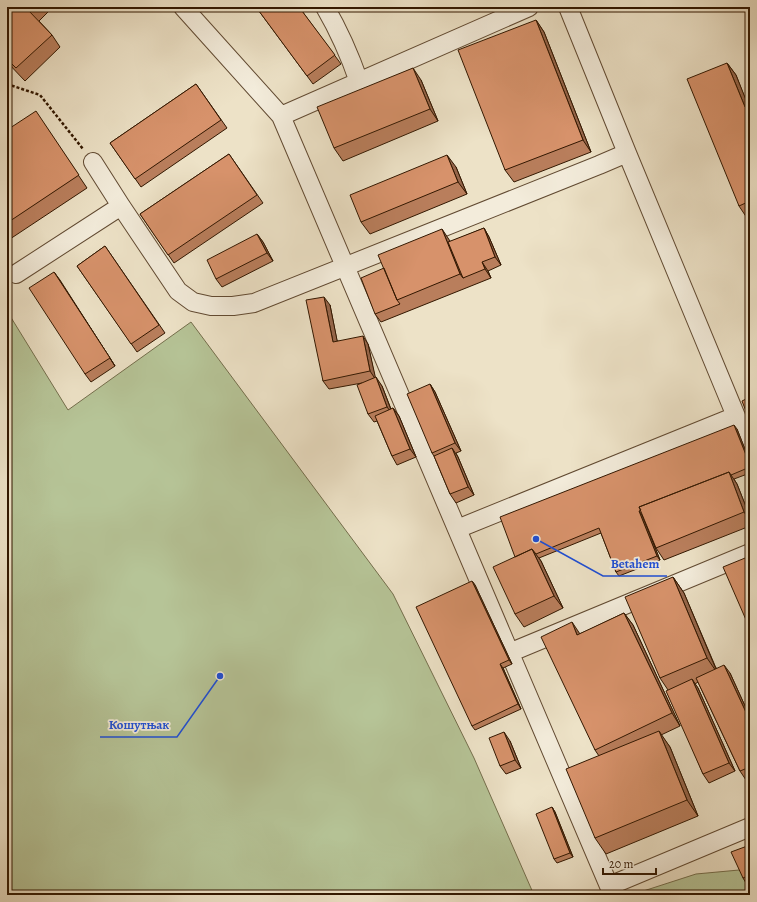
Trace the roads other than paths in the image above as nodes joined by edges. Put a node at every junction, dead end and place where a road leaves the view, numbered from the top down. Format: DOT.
graph roads {
  1 [pos="183,7"];
  2 [pos="325,7"];
  3 [pos="529,7"];
  4 [pos="568,7"];
  5 [pos="360,82"];
  6 [pos="281,116"];
  7 [pos="626,153"];
  8 [pos="93,162"];
  9 [pos="121,206"];
  10 [pos="346,267"];
  11 [pos="16,274"];
  12 [pos="736,416"];
  13 [pos="750,450"];
  14 [pos="457,529"];
  15 [pos="750,553"];
  16 [pos="510,653"];
  17 [pos="750,826"];
  1 -- 6 [label="lane"];
  2 -- 5 [label="lane"];
  3 -- 5 [label="lane"];
  4 -- 7 [label="lane"];
  5 -- 6 [label="lane"];
  6 -- 10 [label="lane"];
  7 -- 10 [label="lane"];
  7 -- 12 [label="lane"];
  8 -- 9 [label="lane"];
  9 -- 10 [label="lane"];
  9 -- 11 [label="lane"];
  10 -- 14 [label="lane"];
  12 -- 13 [label="lane"];
  12 -- 14 [label="lane"];
  14 -- 16 [label="lane"];
  15 -- 16 [label="lane"];
  16 -- 17 [label="lane"];
}
